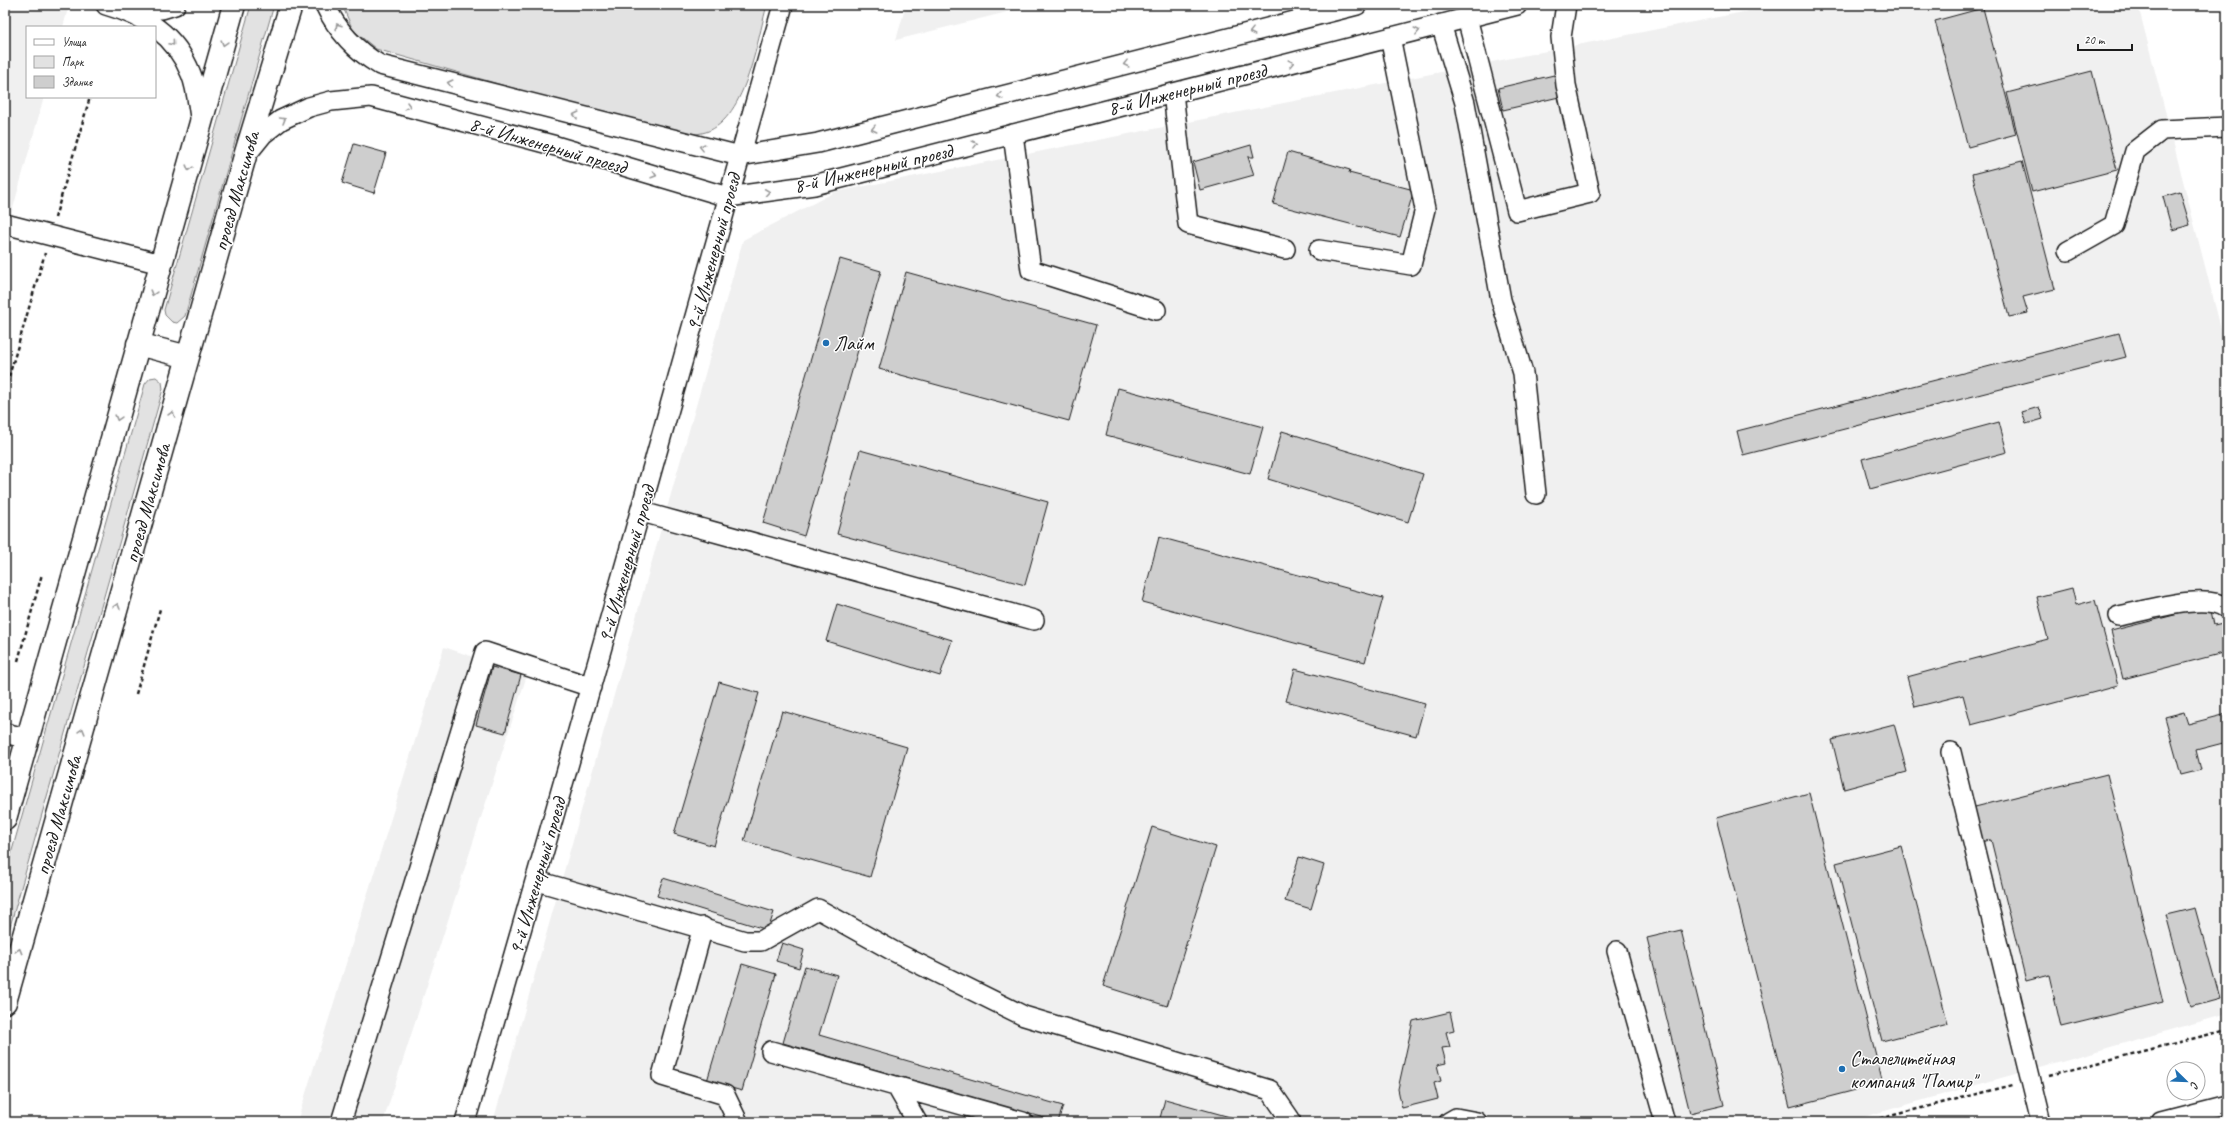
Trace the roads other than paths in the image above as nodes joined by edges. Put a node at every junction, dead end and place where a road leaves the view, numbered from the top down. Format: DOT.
graph roads {
  1 [pos="175,5"];
  2 [pos="234,5"];
  3 [pos="291,5"];
  4 [pos="325,5"];
  5 [pos="782,5"];
  6 [pos="1357,5"];
  7 [pos="1517,5"];
  8 [pos="1566,5"];
  9 [pos="111,6"];
  10 [pos="1467,18"];
  11 [pos="1441,24"];
  12 [pos="154,26"];
  13 [pos="156,27"];
  14 [pos="1390,37"];
  15 [pos="1173,93"];
  16 [pos="201,124"];
  17 [pos="2227,127"];
  18 [pos="1013,134"];
  19 [pos="245,156"];
  20 [pos="740,156"];
  21 [pos="728,198"];
  22 [pos="5,224"];
  23 [pos="1286,249"];
  24 [pos="1319,250"];
  25 [pos="2068,251"];
  26 [pos="161,264"];
  27 [pos="1156,310"];
  28 [pos="138,344"];
  29 [pos="188,357"];
  30 [pos="1536,494"];
  31 [pos="642,512"];
  32 [pos="2227,608"];
  33 [pos="2119,616"];
  34 [pos="1034,620"];
  35 [pos="591,687"];
  36 [pos="5,733"];
  37 [pos="28,739"];
  38 [pos="1951,752"];
  39 [pos="5,819"];
  40 [pos="537,880"];
  41 [pos="703,927"];
  42 [pos="1618,951"];
  43 [pos="5,1002"];
  44 [pos="771,1051"];
  45 [pos="897,1087"];
  46 [pos="2227,1105"];
  47 [pos="341,1122"];
  48 [pos="465,1122"];
  49 [pos="738,1122"];
  50 [pos="917,1122"];
  51 [pos="1023,1122"];
  52 [pos="1289,1122"];
  53 [pos="1449,1122"];
  54 [pos="1477,1122"];
  55 [pos="1665,1122"];
  56 [pos="2041,1122"];
  57 [pos="2161,1122"];
  1 -- 9 [label="street"];
  2 -- 16 [label="main road, one-way"];
  3 -- 19 [label="main road, проезд Максимова"];
  20 -- 4 [label="street, 8-й Инженерный проезд, one-way"];
  5 -- 20 [label="street, 9-й Инженерный проезд"];
  6 -- 20 [label="street, 8-й Инженерный проезд, one-way"];
  7 -- 10 [label="street, 8-й Инженерный проезд"];
  8 -- 10 [label="street"];
  9 -- 12 [label="street, one-way"];
  10 -- 11 [label="street, 8-й Инженерный проезд"];
  14 -- 11 [label="street, 8-й Инженерный проезд, one-way"];
  11 -- 30 [label="street"];
  13 -- 16 [label="street, one-way"];
  15 -- 14 [label="street, 8-й Инженерный проезд, one-way"];
  14 -- 24 [label="street"];
  15 -- 18 [label="street, 8-й Инженерный проезд"];
  15 -- 23 [label="street"];
  16 -- 26 [label="main road, one-way"];
  17 -- 25 [label="street"];
  21 -- 18 [label="street, 8-й Инженерный проезд, one-way"];
  18 -- 27 [label="street"];
  19 -- 21 [label="street, 8-й Инженерный проезд, one-way"];
  19 -- 29 [label="main road, проезд Максимова"];
  20 -- 21 [label="street, 9-й Инженерный проезд"];
  21 -- 31 [label="street, 9-й Инженерный проезд"];
  22 -- 26 [label="street"];
  26 -- 28 [label="main road, one-way"];
  28 -- 29 [label="main road"];
  28 -- 37 [label="main road, one-way"];
  43 -- 29 [label="main road, проезд Максимова, one-way"];
  31 -- 34 [label="street"];
  31 -- 35 [label="street, 9-й Инженерный проезд"];
  32 -- 33 [label="street"];
  35 -- 40 [label="street, 9-й Инженерный проезд"];
  35 -- 47 [label="street"];
  36 -- 37 [label="street"];
  37 -- 39 [label="main road"];
  38 -- 56 [label="street"];
  40 -- 41 [label="street"];
  40 -- 48 [label="street, 9-й Инженерный проезд"];
  41 -- 49 [label="street"];
  41 -- 52 [label="street"];
  42 -- 55 [label="street"];
  44 -- 45 [label="street"];
  45 -- 50 [label="street"];
  45 -- 51 [label="street"];
  46 -- 57 [label="street"];
  53 -- 54 [label="street"];
}
